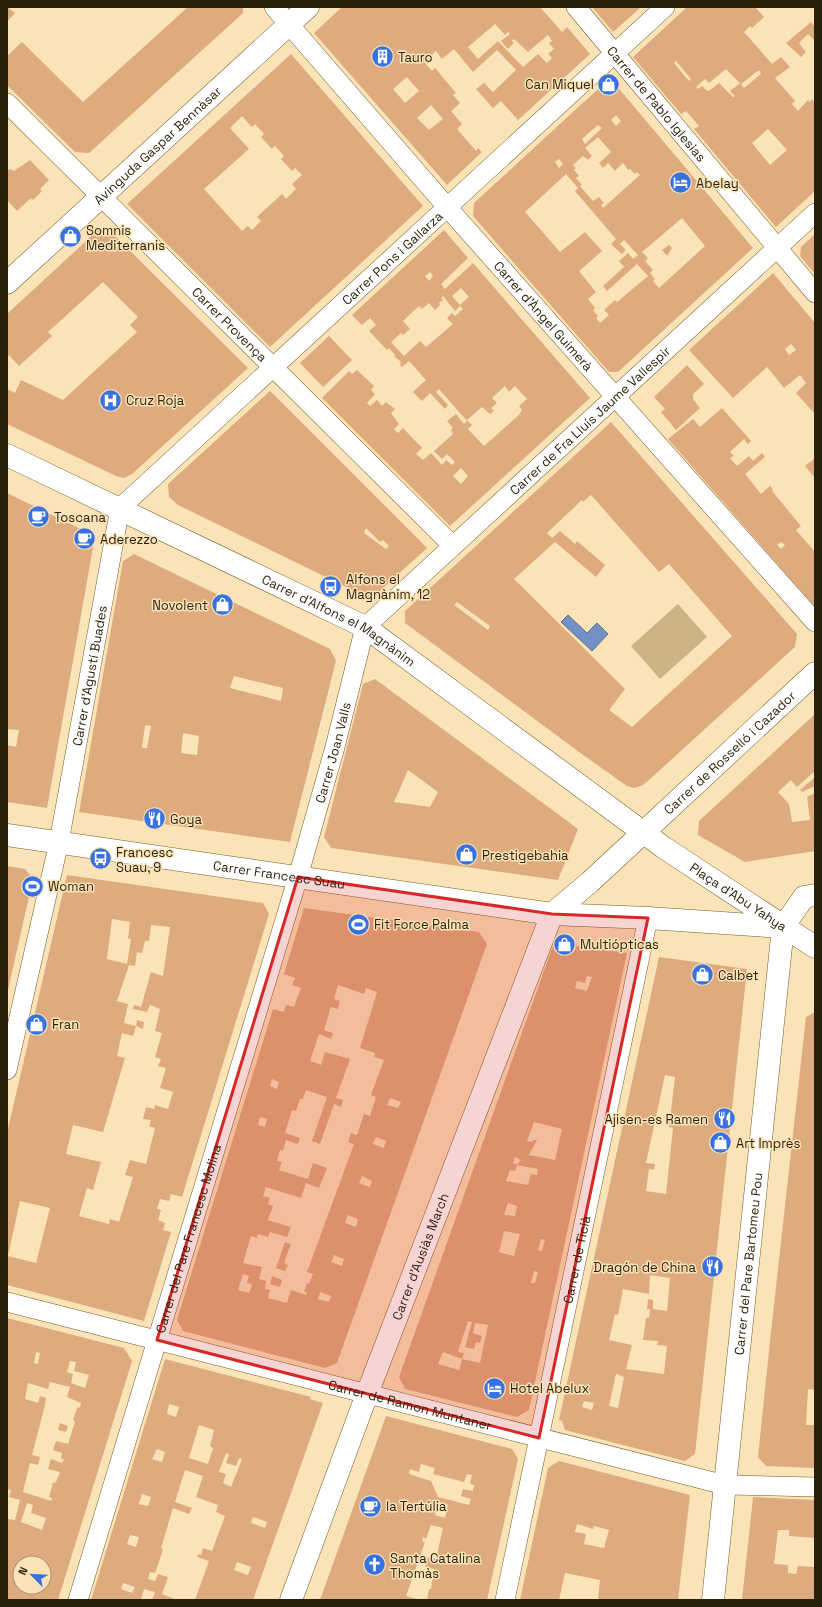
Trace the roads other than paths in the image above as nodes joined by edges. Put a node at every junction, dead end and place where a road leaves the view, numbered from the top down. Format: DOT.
graph roads {
  1 [pos="274,7"];
  2 [pos="308,7"];
  3 [pos="576,7"];
  4 [pos="665,7"];
  5 [pos="289,25"];
  6 [pos="614,54"];
  7 [pos="7,102"];
  8 [pos="101,197"];
  9 [pos="448,207"];
  10 [pos="815,213"];
  11 [pos="777,248"];
  12 [pos="7,283"];
  13 [pos="815,293"];
  14 [pos="273,367"];
  15 [pos="615,396"];
  16 [pos="7,454"];
  17 [pos="120,508"];
  18 [pos="453,546"];
  19 [pos="815,622"];
  20 [pos="365,627"];
  21 [pos="815,673"];
  22 [pos="643,832"];
  23 [pos="7,835"];
  24 [pos="60,842"];
  25 [pos="298,877"];
  26 [pos="815,895"];
  27 [pos="552,914"];
  28 [pos="648,918"];
  29 [pos="784,928"];
  30 [pos="815,947"];
  31 [pos="7,1070"];
  32 [pos="7,1302"];
  33 [pos="157,1340"];
  34 [pos="367,1394"];
  35 [pos="540,1438"];
  36 [pos="725,1485"];
  37 [pos="815,1487"];
  38 [pos="78,1600"];
  39 [pos="292,1600"];
  40 [pos="505,1600"];
  41 [pos="713,1600"];
  1 -- 5 [label="street, Carrer d'Àngel Guimerà"];
  2 -- 5 [label="street, Avinguda Gaspar Bennàsar"];
  3 -- 6 [label="street, Carrer de Pablo Iglesias"];
  4 -- 6 [label="street, Carrer Pons i Gallarza"];
  5 -- 8 [label="street, Avinguda Gaspar Bennàsar"];
  5 -- 9 [label="street, Carrer d'Àngel Guimerà"];
  6 -- 9 [label="street, Carrer Pons i Gallarza"];
  6 -- 11 [label="street, Carrer de Pablo Iglesias"];
  7 -- 8 [label="street, Carrer Provença"];
  8 -- 12 [label="street, Avinguda Gaspar Bennàsar"];
  8 -- 14 [label="street, Carrer Provença"];
  9 -- 14 [label="street, Carrer Pons i Gallarza"];
  9 -- 15 [label="street, Carrer d'Àngel Guimerà"];
  10 -- 11 [label="street, Carrer de Fra Lluís Jaume Vallespir"];
  11 -- 13 [label="street, Carrer de Pablo Iglesias"];
  11 -- 15 [label="street, Carrer de Fra Lluís Jaume Vallespir"];
  14 -- 17 [label="street, Carrer Pons i Gallarza"];
  14 -- 18 [label="street, Carrer Provença"];
  15 -- 18 [label="street, Carrer de Fra Lluís Jaume Vallespir"];
  15 -- 19 [label="street, Carrer d'Àngel Guimerà"];
  16 -- 17 [label="street, Carrer d'Alfons el Magnànim"];
  17 -- 20 [label="street, Carrer d'Alfons el Magnànim"];
  17 -- 24 [label="street, Carrer d'Agustí Buades"];
  18 -- 20 [label="street, Carrer de Fra Lluís Jaume Vallespir"];
  20 -- 22 [label="street, Carrer d'Alfons el Magnànim"];
  20 -- 25 [label="street, Carrer Joan Valls"];
  21 -- 22 [label="street, Carrer de Rosselló i Cazador"];
  22 -- 27 [label="street"];
  22 -- 29 [label="street, Plaça d'Abu Yahya"];
  23 -- 24 [label="street, Carrer Francesc Suau"];
  24 -- 25 [label="street, Carrer Francesc Suau"];
  24 -- 31 [label="street, Carrer d'Agustí Buades"];
  25 -- 27 [label="street, Carrer Francesc Suau"];
  25 -- 33 [label="street, Carrer del Pare Francesc Molina"];
  26 -- 29 [label="street"];
  27 -- 28 [label="street, Plaça d'Abu Yahya"];
  27 -- 34 [label="street, Carrer d'Ausiàs March"];
  28 -- 29 [label="street, Plaça d'Abu Yahya"];
  28 -- 35 [label="street, Carrer de Ticià"];
  29 -- 30 [label="street"];
  29 -- 36 [label="street, Carrer del Pare Bartomeu Pou"];
  32 -- 33 [label="street, Carrer de Ramon Muntaner"];
  33 -- 34 [label="street, Carrer de Ramon Muntaner"];
  33 -- 38 [label="street, Carrer del Pare Francesc Molina"];
  34 -- 35 [label="street, Carrer de Ramon Muntaner"];
  34 -- 39 [label="street, Carrer d'Ausiàs March"];
  35 -- 36 [label="street, Carrer de Ramon Muntaner"];
  35 -- 40 [label="street, Carrer de Ticià"];
  36 -- 37 [label="street, Carrer de Ramon Muntaner"];
  36 -- 41 [label="street, Carrer del Pare Bartomeu Pou"];
}
